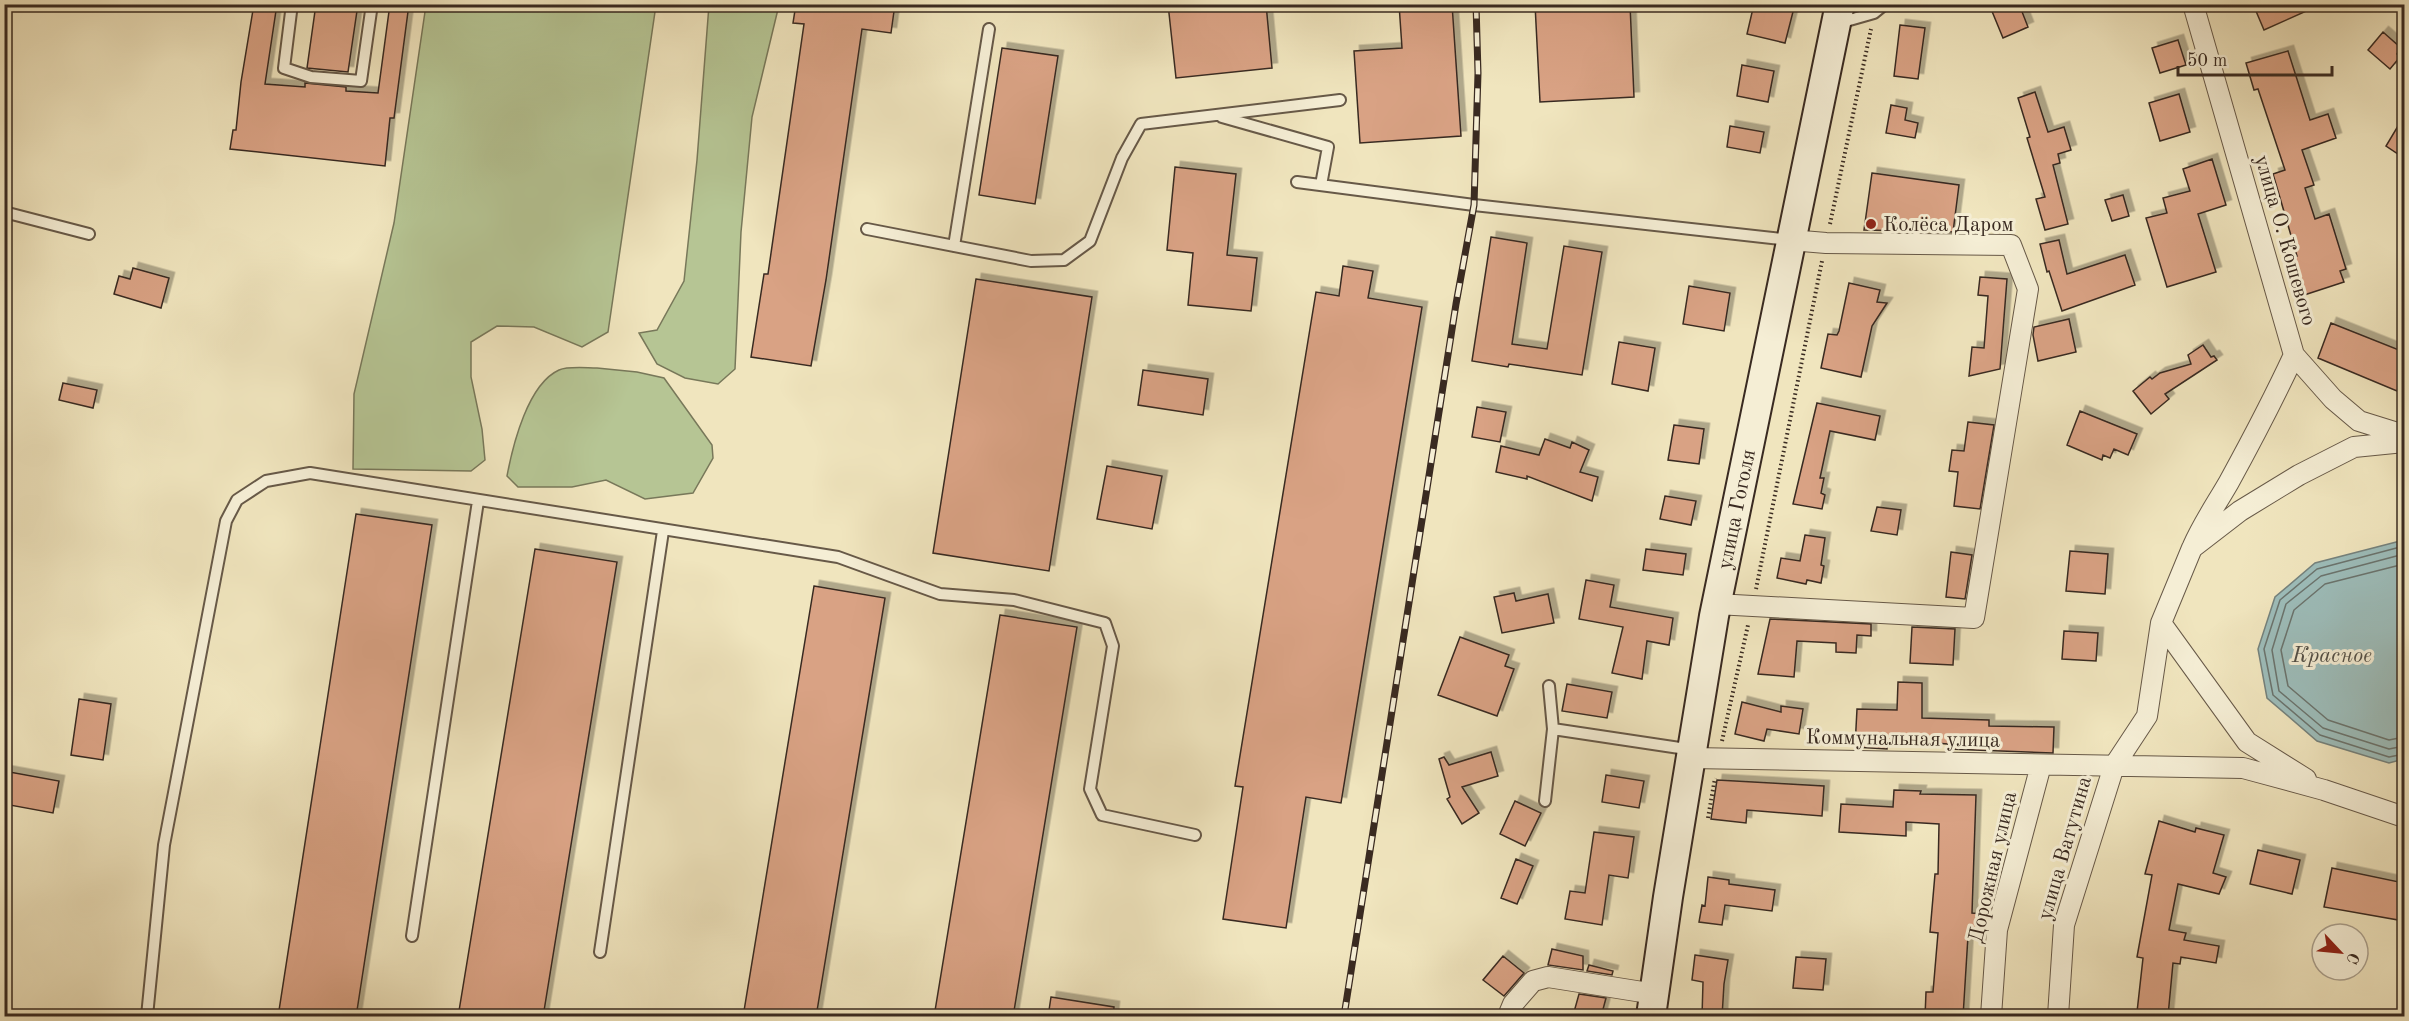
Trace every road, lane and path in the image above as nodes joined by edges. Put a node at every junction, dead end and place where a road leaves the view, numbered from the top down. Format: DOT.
graph roads {
  1 [pos="292,4"];
  2 [pos="372,4"];
  3 [pos="1885,4"];
  4 [pos="2193,4"];
  5 [pos="1838,14"];
  6 [pos="1874,14"];
  7 [pos="989,29"];
  8 [pos="1340,100"];
  9 [pos="1217,115"];
  10 [pos="1297,182"];
  11 [pos="1321,185"];
  12 [pos="4,212"];
  13 [pos="867,229"];
  14 [pos="89,234"];
  15 [pos="1790,240"];
  16 [pos="1826,243"];
  17 [pos="954,246"];
  18 [pos="2294,355"];
  19 [pos="2404,435"];
  20 [pos="2404,442"];
  21 [pos="478,501"];
  22 [pos="663,531"];
  23 [pos="2192,548"];
  24 [pos="1716,604"];
  25 [pos="1752,606"];
  26 [pos="2161,622"];
  27 [pos="1550,686"];
  28 [pos="1552,729"];
  29 [pos="1701,756"];
  30 [pos="2041,765"];
  31 [pos="2114,766"];
  32 [pos="2324,790"];
  33 [pos="1545,801"];
  34 [pos="2404,817"];
  35 [pos="1706,826"];
  36 [pos="1195,836"];
  37 [pos="412,936"];
  38 [pos="600,952"];
  39 [pos="1653,1006"];
  40 [pos="147,1017"];
  41 [pos="1508,1017"];
  42 [pos="1991,1017"];
  43 [pos="2058,1017"];
  1 -- 2 [label="lane"];
  3 -- 6 [label="lane"];
  4 -- 18 [label="street, улица О. Кошевого"];
  5 -- 6 [label="lane"];
  5 -- 15 [label="main road, улица Гоголя"];
  6 -- 16 [label="path"];
  7 -- 17 [label="lane"];
  8 -- 9 [label="lane"];
  9 -- 11 [label="lane"];
  9 -- 17 [label="lane"];
  10 -- 11 [label="lane"];
  11 -- 15 [label="lane"];
  12 -- 14 [label="lane"];
  13 -- 17 [label="lane"];
  15 -- 16 [label="street"];
  15 -- 24 [label="main road, улица Гоголя"];
  16 -- 25 [label="path"];
  16 -- 25 [label="street"];
  18 -- 19 [label="street, улица О. Кошевого"];
  18 -- 23 [label="street"];
  20 -- 23 [label="street"];
  21 -- 22 [label="lane"];
  21 -- 37 [label="lane"];
  21 -- 40 [label="lane"];
  22 -- 36 [label="lane"];
  22 -- 38 [label="lane"];
  23 -- 26 [label="street"];
  24 -- 25 [label="street"];
  24 -- 29 [label="main road, улица Гоголя"];
  25 -- 29 [label="path"];
  26 -- 31 [label="street"];
  26 -- 32 [label="street"];
  27 -- 28 [label="lane"];
  28 -- 29 [label="lane"];
  28 -- 33 [label="lane"];
  29 -- 30 [label="street, Коммунальная улица"];
  29 -- 35 [label="path"];
  29 -- 39 [label="main road, улица Гоголя"];
  30 -- 31 [label="street, Коммунальная улица"];
  30 -- 42 [label="street, Дорожная улица"];
  31 -- 32 [label="street, Коммунальная улица"];
  31 -- 43 [label="street, улица Ватутина"];
  32 -- 34 [label="street, Коммунальная улица"];
  39 -- 41 [label="street"];
}
